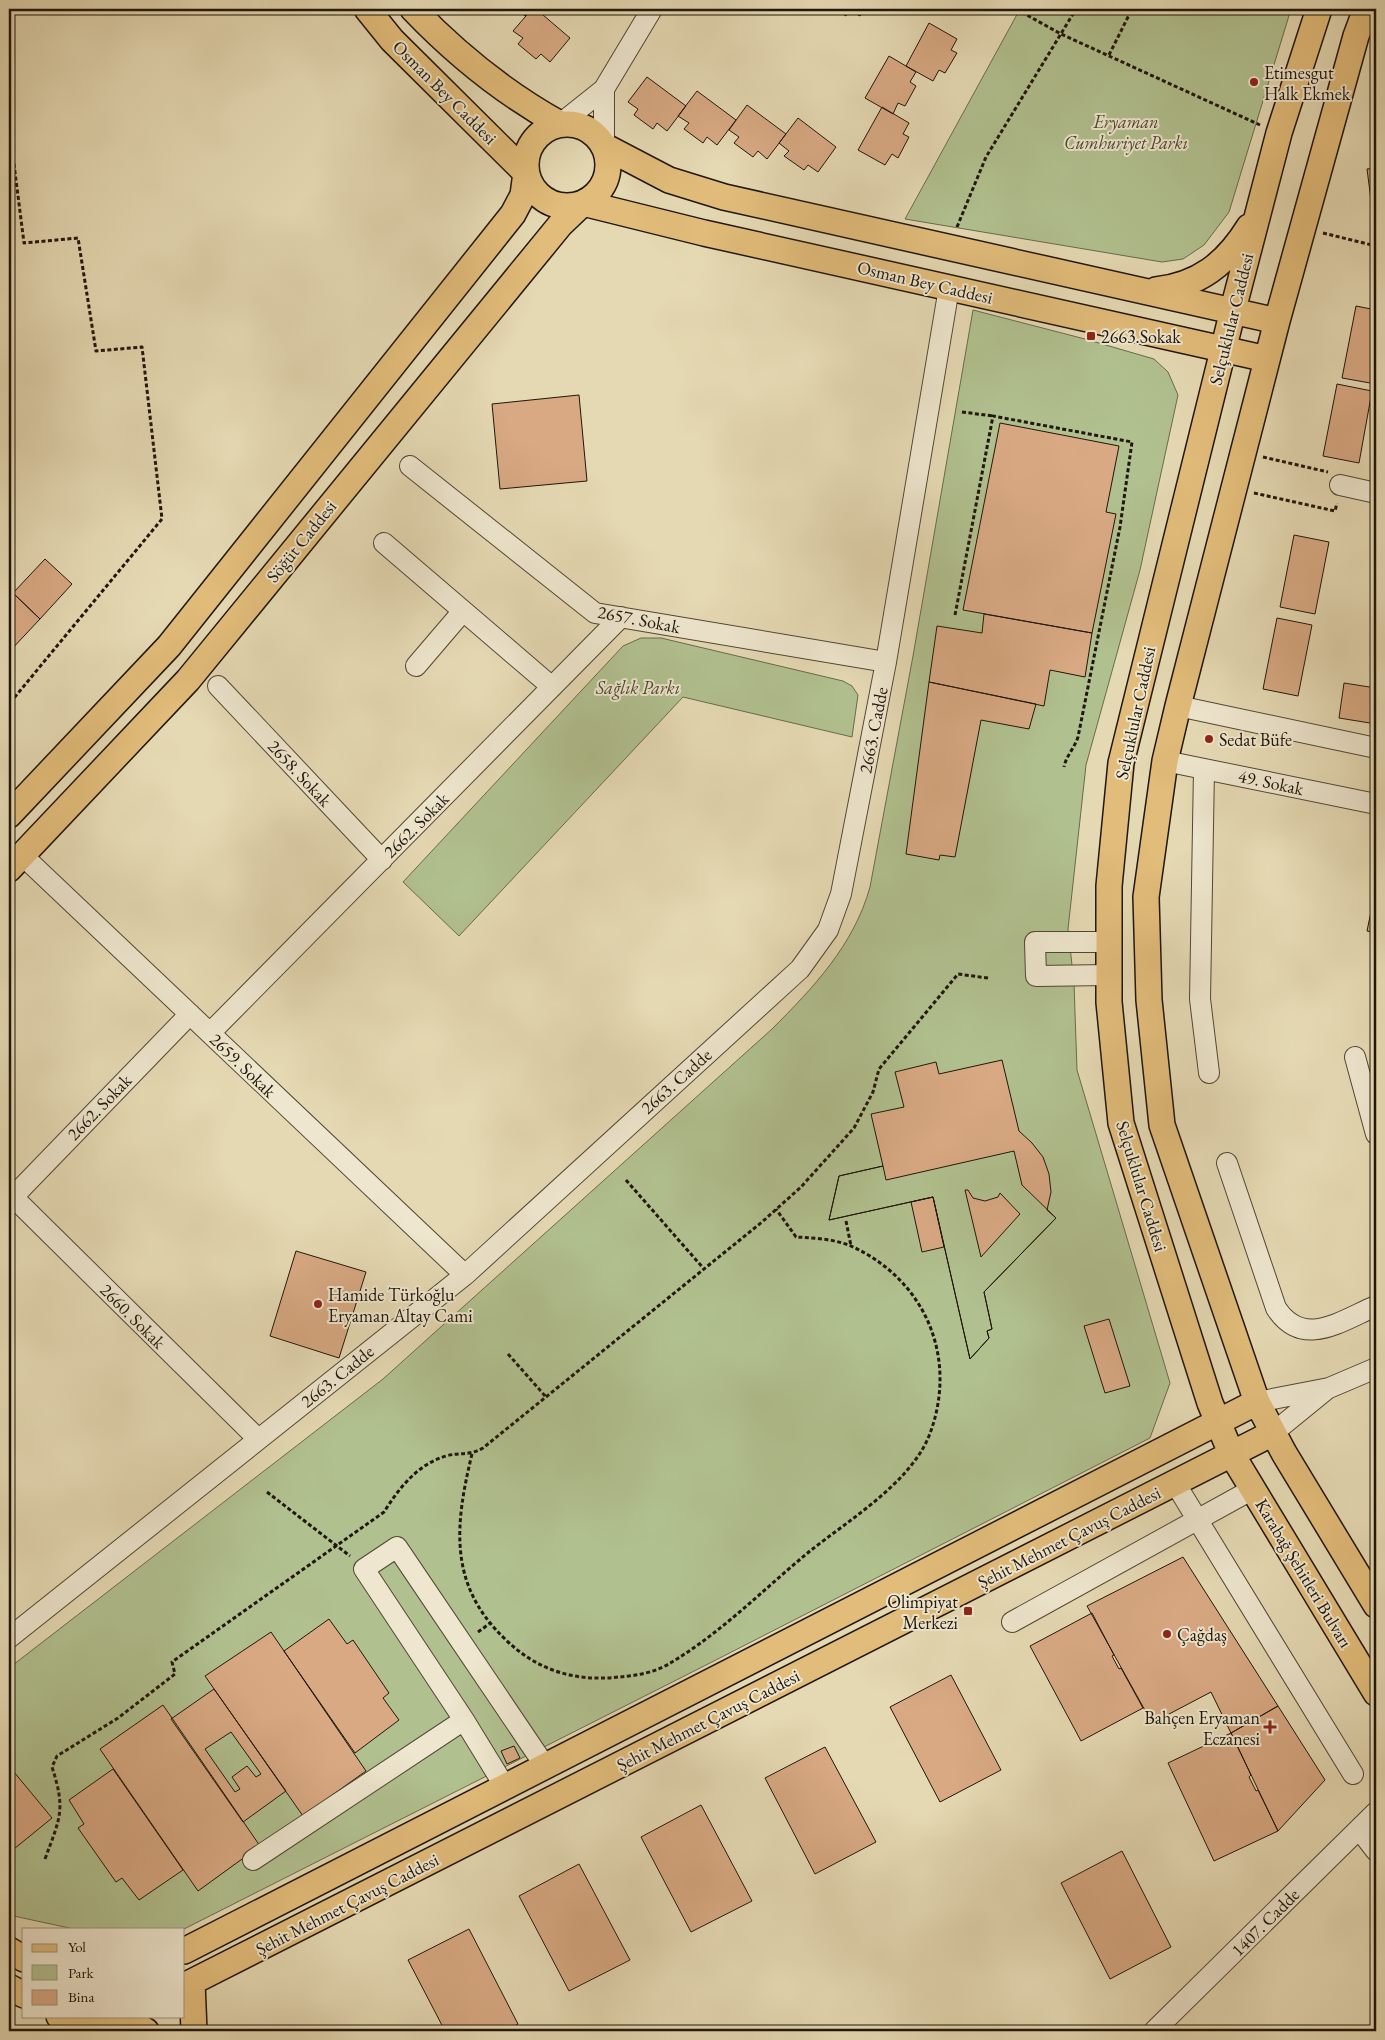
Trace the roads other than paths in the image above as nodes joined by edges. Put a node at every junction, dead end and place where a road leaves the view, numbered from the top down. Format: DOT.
graph roads {
  1 [pos="366,9"];
  2 [pos="414,9"];
  3 [pos="652,9"];
  4 [pos="1319,9"];
  5 [pos="1366,9"];
  6 [pos="604,89"];
  7 [pos="560,124"];
  8 [pos="604,146"];
  9 [pos="526,173"];
  10 [pos="583,203"];
  11 [pos="1259,209"];
  12 [pos="950,288"];
  13 [pos="1146,291"];
  14 [pos="1232,311"];
  15 [pos="1277,321"];
  16 [pos="1223,349"];
  17 [pos="1267,359"];
  18 [pos="410,466"];
  19 [pos="1340,485"];
  20 [pos="1376,493"];
  21 [pos="384,543"];
  22 [pos="463,611"];
  23 [pos="621,617"];
  24 [pos="886,662"];
  25 [pos="416,666"];
  26 [pos="218,686"];
  27 [pos="552,687"];
  28 [pos="1137,695"];
  29 [pos="1178,706"];
  30 [pos="1376,748"];
  31 [pos="1165,761"];
  32 [pos="1204,769"];
  33 [pos="1376,804"];
  34 [pos="9,815"];
  35 [pos="382,860"];
  36 [pos="15,862"];
  37 [pos="1109,942"];
  38 [pos="1109,975"];
  39 [pos="190,1014"];
  40 [pos="210,1034"];
  41 [pos="1355,1056"];
  42 [pos="1209,1073"];
  43 [pos="1376,1134"];
  44 [pos="1227,1163"];
  45 [pos="10,1197"];
  46 [pos="464,1275"];
  47 [pos="1376,1306"];
  48 [pos="1376,1368"];
  49 [pos="1329,1388"];
  50 [pos="1256,1402"];
  51 [pos="1218,1422"];
  52 [pos="1272,1433"];
  53 [pos="258,1439"];
  54 [pos="1231,1453"];
  55 [pos="1176,1483"];
  56 [pos="1253,1489"];
  57 [pos="1198,1521"];
  58 [pos="1376,1605"];
  59 [pos="1012,1622"];
  60 [pos="9,1638"];
  61 [pos="1376,1694"];
  62 [pos="464,1720"];
  63 [pos="545,1766"];
  64 [pos="1353,1774"];
  65 [pos="505,1787"];
  66 [pos="1376,1812"];
  67 [pos="1359,1829"];
  68 [pos="1376,1851"];
  69 [pos="252,1860"];
  70 [pos="9,1950"];
  71 [pos="185,1950"];
  72 [pos="22,1958"];
  73 [pos="188,1984"];
  74 [pos="9,1987"];
  75 [pos="22,1994"];
  76 [pos="62,2018"];
  77 [pos="112,2018"];
  78 [pos="123,2018"];
  79 [pos="84,2031"];
  80 [pos="146,2031"];
  81 [pos="194,2031"];
  82 [pos="1154,2031"];
  1 -- 9 [label="main road, Osman Bey Caddesi"];
  2 -- 7 [label="main road, Osman Bey Caddesi"];
  3 -- 6 [label="street"];
  4 -- 11 [label="main road, Selçuklular Caddesi"];
  5 -- 15 [label="main road, Selçuklular Caddesi"];
  6 -- 7 [label="street"];
  6 -- 8 [label="street"];
  7 -- 8 [label="main road"];
  7 -- 9 [label="main road"];
  8 -- 10 [label="main road"];
  8 -- 13 [label="main road"];
  9 -- 10 [label="main road"];
  9 -- 34 [label="main road"];
  10 -- 12 [label="main road, Osman Bey Caddesi"];
  10 -- 36 [label="main road, Söğüt Caddesi"];
  11 -- 13 [label="main road"];
  11 -- 14 [label="main road, Selçuklular Caddesi"];
  12 -- 16 [label="main road, Osman Bey Caddesi"];
  12 -- 24 [label="street, 2663. Cadde"];
  13 -- 14 [label="main road"];
  14 -- 15 [label="main road"];
  14 -- 16 [label="main road, Selçuklular Caddesi"];
  15 -- 17 [label="main road, Selçuklular Caddesi"];
  16 -- 17 [label="main road, Osman Bey Caddesi"];
  16 -- 28 [label="main road, Selçuklular Caddesi"];
  17 -- 29 [label="main road, Selçuklular Caddesi"];
  18 -- 23 [label="street, 2657. Sokak"];
  19 -- 20 [label="street"];
  21 -- 22 [label="street"];
  22 -- 25 [label="street"];
  22 -- 27 [label="street"];
  23 -- 24 [label="street, 2657. Sokak"];
  23 -- 27 [label="street, 2662. Sokak"];
  24 -- 46 [label="street, 2663. Cadde"];
  26 -- 35 [label="street, 2658. Sokak"];
  27 -- 35 [label="street, 2662. Sokak"];
  28 -- 29 [label="main road"];
  28 -- 37 [label="main road, Selçuklular Caddesi"];
  29 -- 30 [label="street"];
  29 -- 31 [label="main road, Selçuklular Caddesi"];
  31 -- 32 [label="street, 49. Sokak"];
  31 -- 50 [label="main road, Selçuklular Caddesi"];
  32 -- 33 [label="street, 49. Sokak"];
  32 -- 42 [label="street"];
  35 -- 40 [label="street, 2662. Sokak"];
  36 -- 39 [label="street, 2659. Sokak"];
  37 -- 38 [label="main road, Selçuklular Caddesi"];
  37 -- 38 [label="street"];
  38 -- 51 [label="main road, Selçuklular Caddesi"];
  39 -- 40 [label="street, 2659. Sokak"];
  39 -- 45 [label="street, 2662. Sokak"];
  40 -- 46 [label="street, 2659. Sokak"];
  41 -- 43 [label="street"];
  44 -- 47 [label="street"];
  45 -- 53 [label="street, 2660. Sokak"];
  46 -- 53 [label="street, 2663. Cadde"];
  48 -- 49 [label="street"];
  49 -- 50 [label="street"];
  49 -- 52 [label="street"];
  50 -- 51 [label="main road, Şehit Mehmet Çavuş Caddesi"];
  50 -- 52 [label="main road, Selçuklular Caddesi"];
  51 -- 54 [label="main road, Selçuklular Caddesi"];
  51 -- 63 [label="main road, Şehit Mehmet Çavuş Caddesi"];
  52 -- 54 [label="main road, Şehit Mehmet Çavuş Caddesi"];
  52 -- 58 [label="main road"];
  53 -- 60 [label="street, 2663. Cadde"];
  54 -- 55 [label="main road, Şehit Mehmet Çavuş Caddesi"];
  54 -- 56 [label="main road, Karabağ Şehitleri Bulvarı"];
  55 -- 57 [label="street"];
  55 -- 73 [label="main road, Şehit Mehmet Çavuş Caddesi"];
  56 -- 57 [label="street"];
  56 -- 61 [label="main road, Karabağ Şehitleri Bulvarı"];
  57 -- 59 [label="street"];
  57 -- 64 [label="street"];
  62 -- 63 [label="street"];
  62 -- 65 [label="street"];
  62 -- 69 [label="street"];
  63 -- 65 [label="main road, Şehit Mehmet Çavuş Caddesi"];
  65 -- 71 [label="main road, Şehit Mehmet Çavuş Caddesi"];
  66 -- 67 [label="street, 1407. Cadde"];
  67 -- 68 [label="street"];
  67 -- 82 [label="street, 1407. Cadde"];
  70 -- 72 [label="main road"];
  73 -- 81 [label="main road"];
  74 -- 75 [label="main road"];
  76 -- 79 [label="main road"];
  77 -- 79 [label="main road"];
  78 -- 80 [label="main road"];
}
